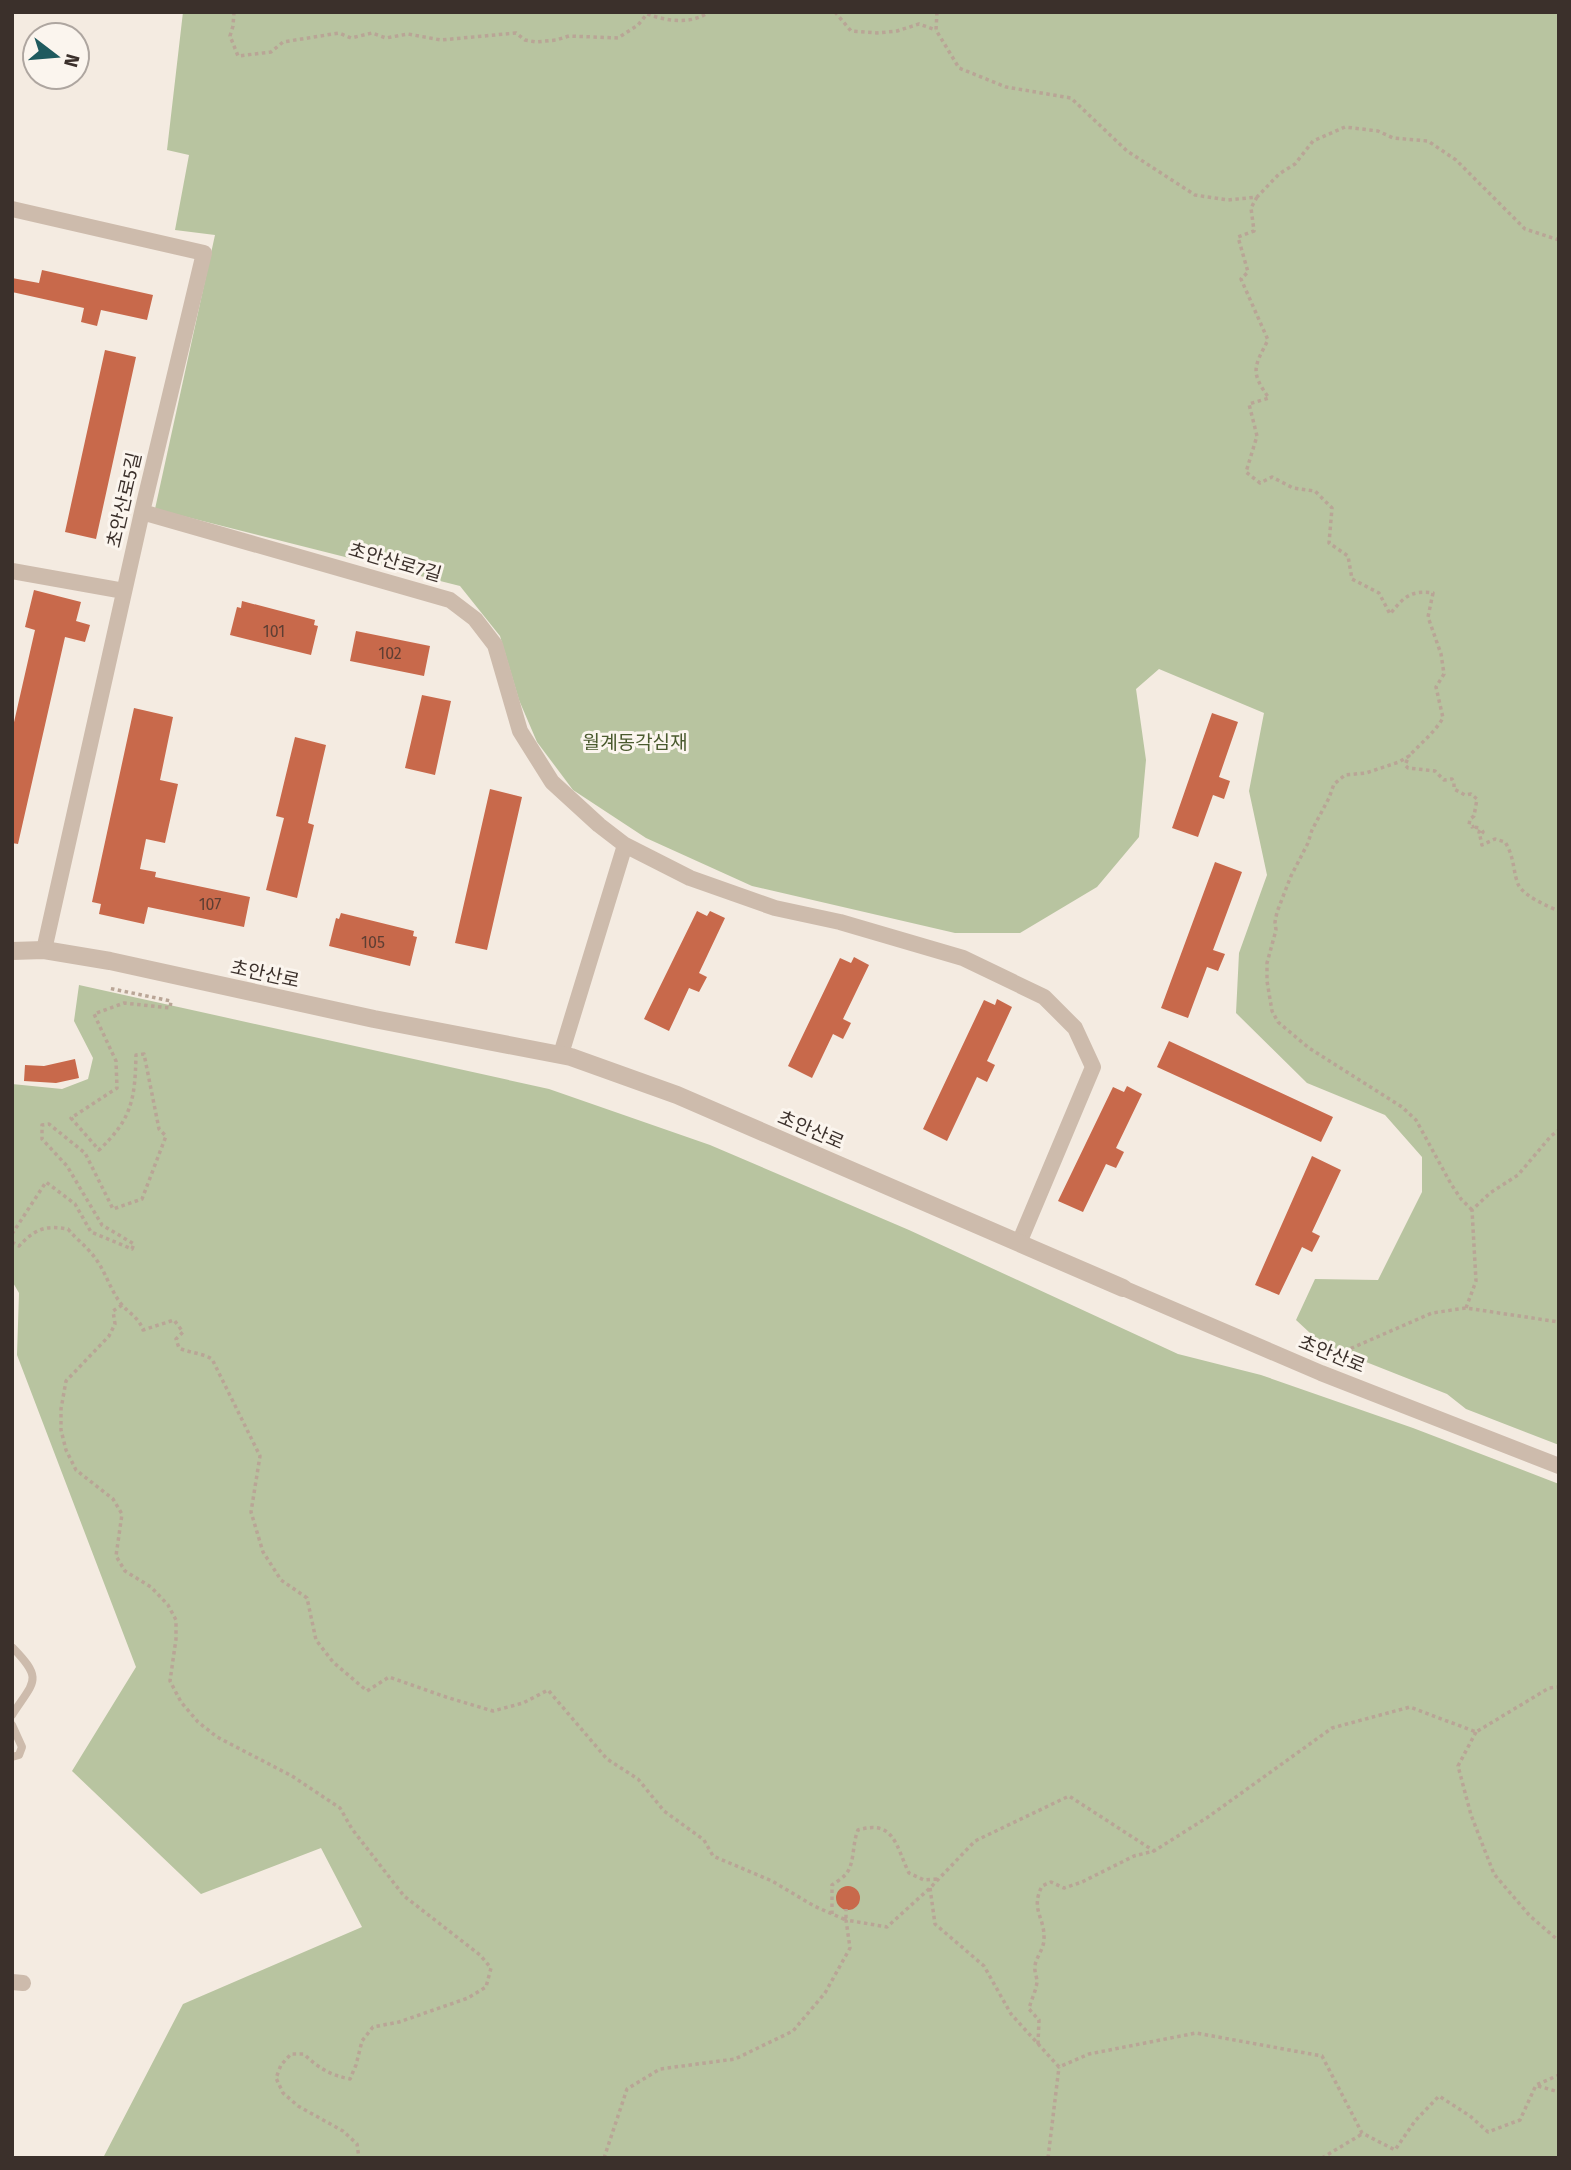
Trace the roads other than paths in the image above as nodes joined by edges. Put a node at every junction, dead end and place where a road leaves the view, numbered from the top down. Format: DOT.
graph roads {
  1 [pos="12,209"];
  2 [pos="142,512"];
  3 [pos="12,572"];
  4 [pos="124,591"];
  5 [pos="625,845"];
  6 [pos="44,950"];
  7 [pos="12,951"];
  8 [pos="561,1054"];
  9 [pos="1019,1243"];
  10 [pos="1123,1288"];
  11 [pos="1559,1466"];
  12 [pos="13,1648"];
  13 [pos="12,1715"];
  14 [pos="12,1725"];
  15 [pos="12,1757"];
  1 -- 2 [label="street, 초안산로5길"];
  2 -- 4 [label="street, 초안산로5길"];
  2 -- 5 [label="street, 초안산로7길"];
  3 -- 4 [label="street"];
  4 -- 6 [label="street, 초안산로5길"];
  5 -- 8 [label="street"];
  5 -- 9 [label="street, 초안산로7길"];
  6 -- 7 [label="street, 초안산로"];
  6 -- 8 [label="street, 초안산로"];
  8 -- 9 [label="street, 초안산로"];
  9 -- 10 [label="street, 초안산로"];
  10 -- 11 [label="street, 초안산로"];
  12 -- 13 [label="lane"];
  14 -- 15 [label="lane"];
}
